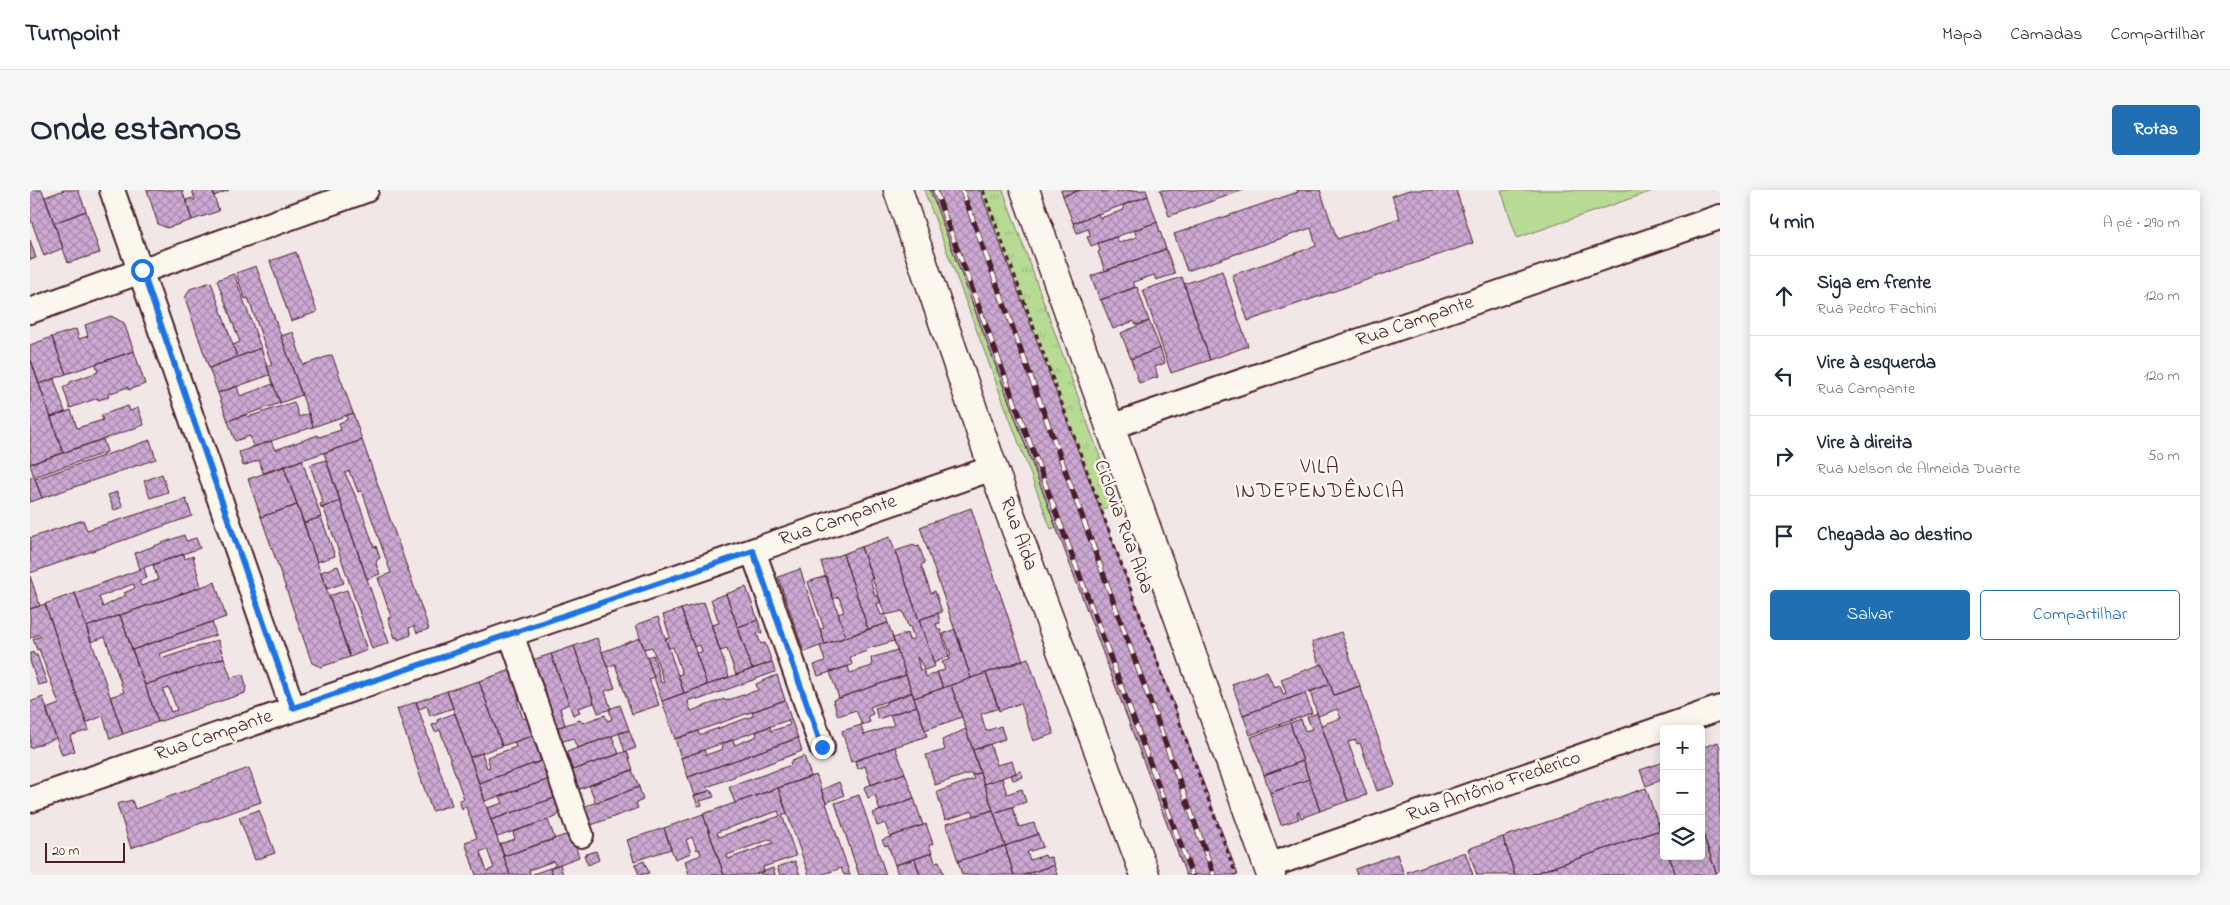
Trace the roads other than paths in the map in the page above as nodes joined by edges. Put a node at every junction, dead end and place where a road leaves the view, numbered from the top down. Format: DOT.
graph roads {
  1 [pos="112,190"];
  2 [pos="366,190"];
  3 [pos="898,190"];
  4 [pos="1025,190"];
  5 [pos="1720,217"];
  6 [pos="142,270"];
  7 [pos="30,310"];
  8 [pos="1110,427"];
  9 [pos="993,468"];
  10 [pos="753,551"];
  11 [pos="511,634"];
  12 [pos="293,708"];
  13 [pos="1720,708"];
  14 [pos="822,747"];
  15 [pos="30,800"];
  16 [pos="581,835"];
  17 [pos="1270,870"];
  18 [pos="1145,875"];
  1 -- 6 [label="street"];
  2 -- 6 [label="street"];
  3 -- 9 [label="street, Rua Aida"];
  4 -- 8 [label="street"];
  5 -- 8 [label="street, Rua Campante"];
  6 -- 7 [label="street"];
  6 -- 12 [label="street"];
  8 -- 17 [label="street"];
  9 -- 10 [label="street, Rua Campante"];
  9 -- 18 [label="street, Rua Aida"];
  10 -- 11 [label="street, Rua Campante"];
  10 -- 14 [label="street"];
  11 -- 12 [label="street, Rua Campante"];
  11 -- 16 [label="street"];
  12 -- 15 [label="street, Rua Campante"];
  13 -- 17 [label="street, Rua Antônio Frederico"];
}
